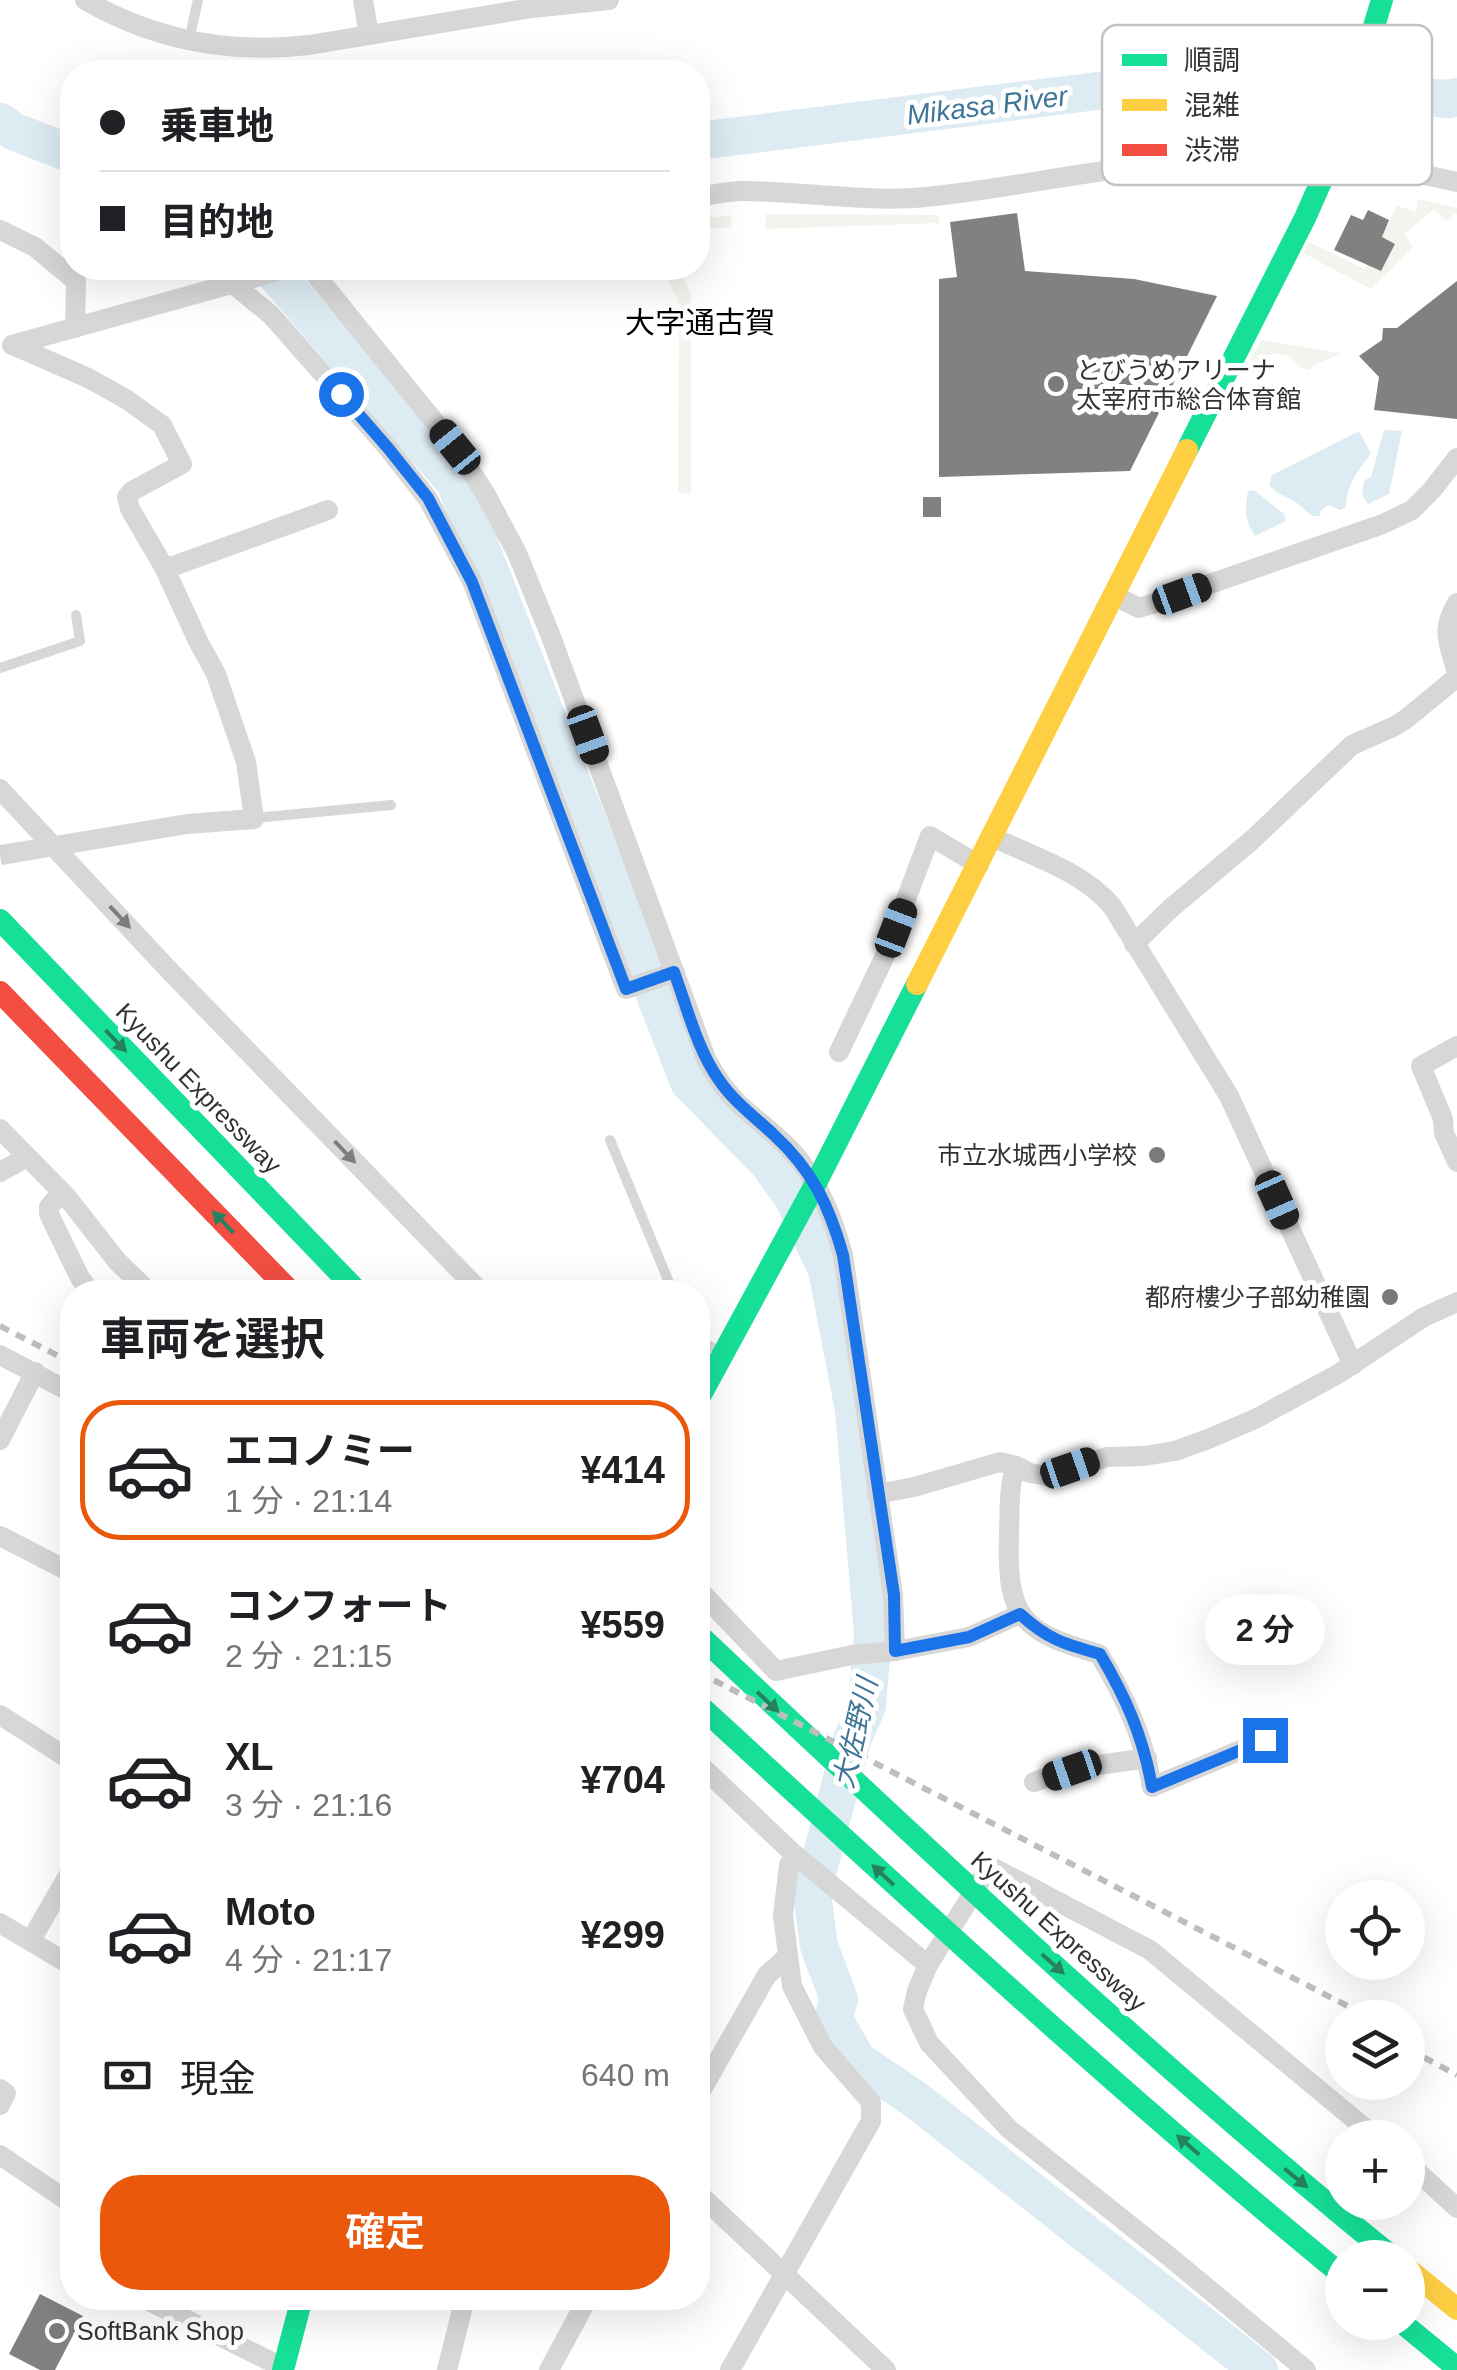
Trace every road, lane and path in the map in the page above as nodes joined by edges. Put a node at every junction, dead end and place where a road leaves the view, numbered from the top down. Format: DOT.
graph roads {
  1 [pos="84,0"];
  2 [pos="198,0"];
  3 [pos="363,0"];
  4 [pos="609,0"];
  5 [pos="1382,0"];
  6 [pos="1374,25"];
  7 [pos="369,35"];
  8 [pos="189,41"];
  9 [pos="1102,173"];
  10 [pos="1432,176"];
  11 [pos="1457,182"];
  12 [pos="1319,185"];
  13 [pos="710,195"];
  14 [pos="0,230"];
  15 [pos="60,268"];
  16 [pos="75,280"];
  17 [pos="244,280"];
  18 [pos="320,280"];
  19 [pos="236,282"];
  20 [pos="75,328"];
  21 [pos="6,347"];
  22 [pos="1457,458"];
  23 [pos="328,510"];
  24 [pos="165,569"];
  25 [pos="1113,596"];
  26 [pos="1457,602"];
  27 [pos="76,615"];
  28 [pos="0,668"];
  29 [pos="1457,675"];
  30 [pos="0,788"];
  31 [pos="391,804"];
  32 [pos="254,818"];
  33 [pos="992,837"];
  34 [pos="54,846"];
  35 [pos="19,852"];
  36 [pos="979,864"];
  37 [pos="0,920"];
  38 [pos="1134,944"];
  39 [pos="674,972"];
  40 [pos="0,992"];
  41 [pos="1457,1046"];
  42 [pos="840,1052"];
  43 [pos="0,1130"];
  44 [pos="610,1140"];
  45 [pos="27,1157"];
  46 [pos="1457,1162"];
  47 [pos="0,1172"];
  48 [pos="816,1183"];
  49 [pos="62,1192"];
  50 [pos="82,1280"];
  51 [pos="136,1280"];
  52 [pos="279,1280"];
  53 [pos="346,1280"];
  54 [pos="469,1280"];
  55 [pos="668,1280"];
  56 [pos="1457,1302"];
  57 [pos="710,1346"];
  58 [pos="723,1353"];
  59 [pos="0,1355"];
  60 [pos="1352,1365"];
  61 [pos="35,1372"];
  62 [pos="710,1377"];
  63 [pos="60,1386"];
  64 [pos="0,1440"];
  65 [pos="1016,1466"];
  66 [pos="878,1494"];
  67 [pos="0,1536"];
  68 [pos="60,1567"];
  69 [pos="710,1602"];
  70 [pos="1020,1614"];
  71 [pos="710,1645"];
  72 [pos="895,1651"];
  73 [pos="0,1715"];
  74 [pos="710,1715"];
  75 [pos="1265,1740"];
  76 [pos="60,1753"];
  77 [pos="1147,1758"];
  78 [pos="710,1777"];
  79 [pos="1034,1782"];
  80 [pos="794,1855"];
  81 [pos="60,1890"];
  82 [pos="0,1922"];
  83 [pos="31,1940"];
  84 [pos="60,1958"];
  85 [pos="787,1958"];
  86 [pos="928,1965"];
  87 [pos="710,2075"];
  88 [pos="0,2089"];
  89 [pos="0,2105"];
  90 [pos="1356,2120"];
  91 [pos="0,2155"];
  92 [pos="1425,2179"];
  93 [pos="60,2196"];
  94 [pos="710,2204"];
  95 [pos="1457,2208"];
  96 [pos="1372,2240"];
  97 [pos="1325,2261"];
  98 [pos="784,2274"];
  99 [pos="1425,2283"];
  100 [pos="1457,2309"];
  101 [pos="167,2310"];
  102 [pos="299,2310"];
  103 [pos="463,2310"];
  104 [pos="582,2310"];
  105 [pos="1423,2340"];
  106 [pos="1457,2368"];
  107 [pos="284,2369"];
  108 [pos="446,2370"];
  109 [pos="549,2370"];
  110 [pos="730,2370"];
  111 [pos="886,2370"];
  112 [pos="1306,2370"];
  1 -- 8 [label="street"];
  2 -- 8 [label="lane"];
  3 -- 7 [label="street"];
  4 -- 7 [label="street"];
  5 -- 6 [label="main road"];
  7 -- 8 [label="street"];
  9 -- 13 [label="street"];
  10 -- 11 [label="street"];
  12 -- 25 [label="main road"];
  14 -- 15 [label="street"];
  16 -- 20 [label="street"];
  17 -- 19 [label="street"];
  18 -- 39 [label="street"];
  19 -- 20 [label="street"];
  19 -- 39 [label="street"];
  20 -- 21 [label="street"];
  21 -- 24 [label="street"];
  22 -- 25 [label="street"];
  23 -- 24 [label="street"];
  24 -- 32 [label="street"];
  25 -- 33 [label="main road"];
  26 -- 29 [label="street"];
  27 -- 28 [label="lane"];
  29 -- 38 [label="street"];
  30 -- 34 [label="street"];
  31 -- 32 [label="lane"];
  32 -- 34 [label="street"];
  33 -- 36 [label="main road"];
  33 -- 38 [label="street"];
  34 -- 35 [label="street"];
  34 -- 54 [label="street, one-way"];
  36 -- 42 [label="street"];
  36 -- 48 [label="main road"];
  37 -- 53 [label="main road, Kyushu Expressway, one-way"];
  38 -- 60 [label="street"];
  39 -- 48 [label="street"];
  52 -- 40 [label="main road, one-way"];
  41 -- 46 [label="street"];
  43 -- 45 [label="street"];
  44 -- 55 [label="lane"];
  45 -- 47 [label="street"];
  45 -- 49 [label="street"];
  48 -- 58 [label="main road"];
  48 -- 66 [label="street"];
  49 -- 50 [label="street"];
  49 -- 51 [label="street"];
  56 -- 60 [label="street"];
  57 -- 58 [label="lane"];
  58 -- 62 [label="main road"];
  59 -- 61 [label="street"];
  60 -- 65 [label="street"];
  61 -- 63 [label="street"];
  61 -- 64 [label="street"];
  65 -- 66 [label="street"];
  65 -- 70 [label="street"];
  66 -- 72 [label="street"];
  67 -- 68 [label="street"];
  69 -- 72 [label="street"];
  70 -- 72 [label="street"];
  70 -- 77 [label="street"];
  71 -- 96 [label="main road, Kyushu Expressway, one-way"];
  73 -- 76 [label="street"];
  97 -- 74 [label="main road, one-way"];
  75 -- 77 [label="street"];
  77 -- 79 [label="street"];
  78 -- 80 [label="street"];
  80 -- 85 [label="street"];
  80 -- 86 [label="street"];
  81 -- 83 [label="street"];
  82 -- 83 [label="street"];
  83 -- 84 [label="street"];
  85 -- 87 [label="street"];
  85 -- 98 [label="street"];
  86 -- 90 [label="street"];
  86 -- 112 [label="street"];
  88 -- 89 [label="street"];
  91 -- 93 [label="street"];
  92 -- 95 [label="street"];
  94 -- 98 [label="street"];
  98 -- 110 [label="street"];
  98 -- 111 [label="street"];
  99 -- 100 [label="main road"];
  101 -- 107 [label="street"];
  102 -- 107 [label="main road"];
  103 -- 108 [label="street"];
  104 -- 109 [label="street"];
  105 -- 106 [label="main road"];
}
